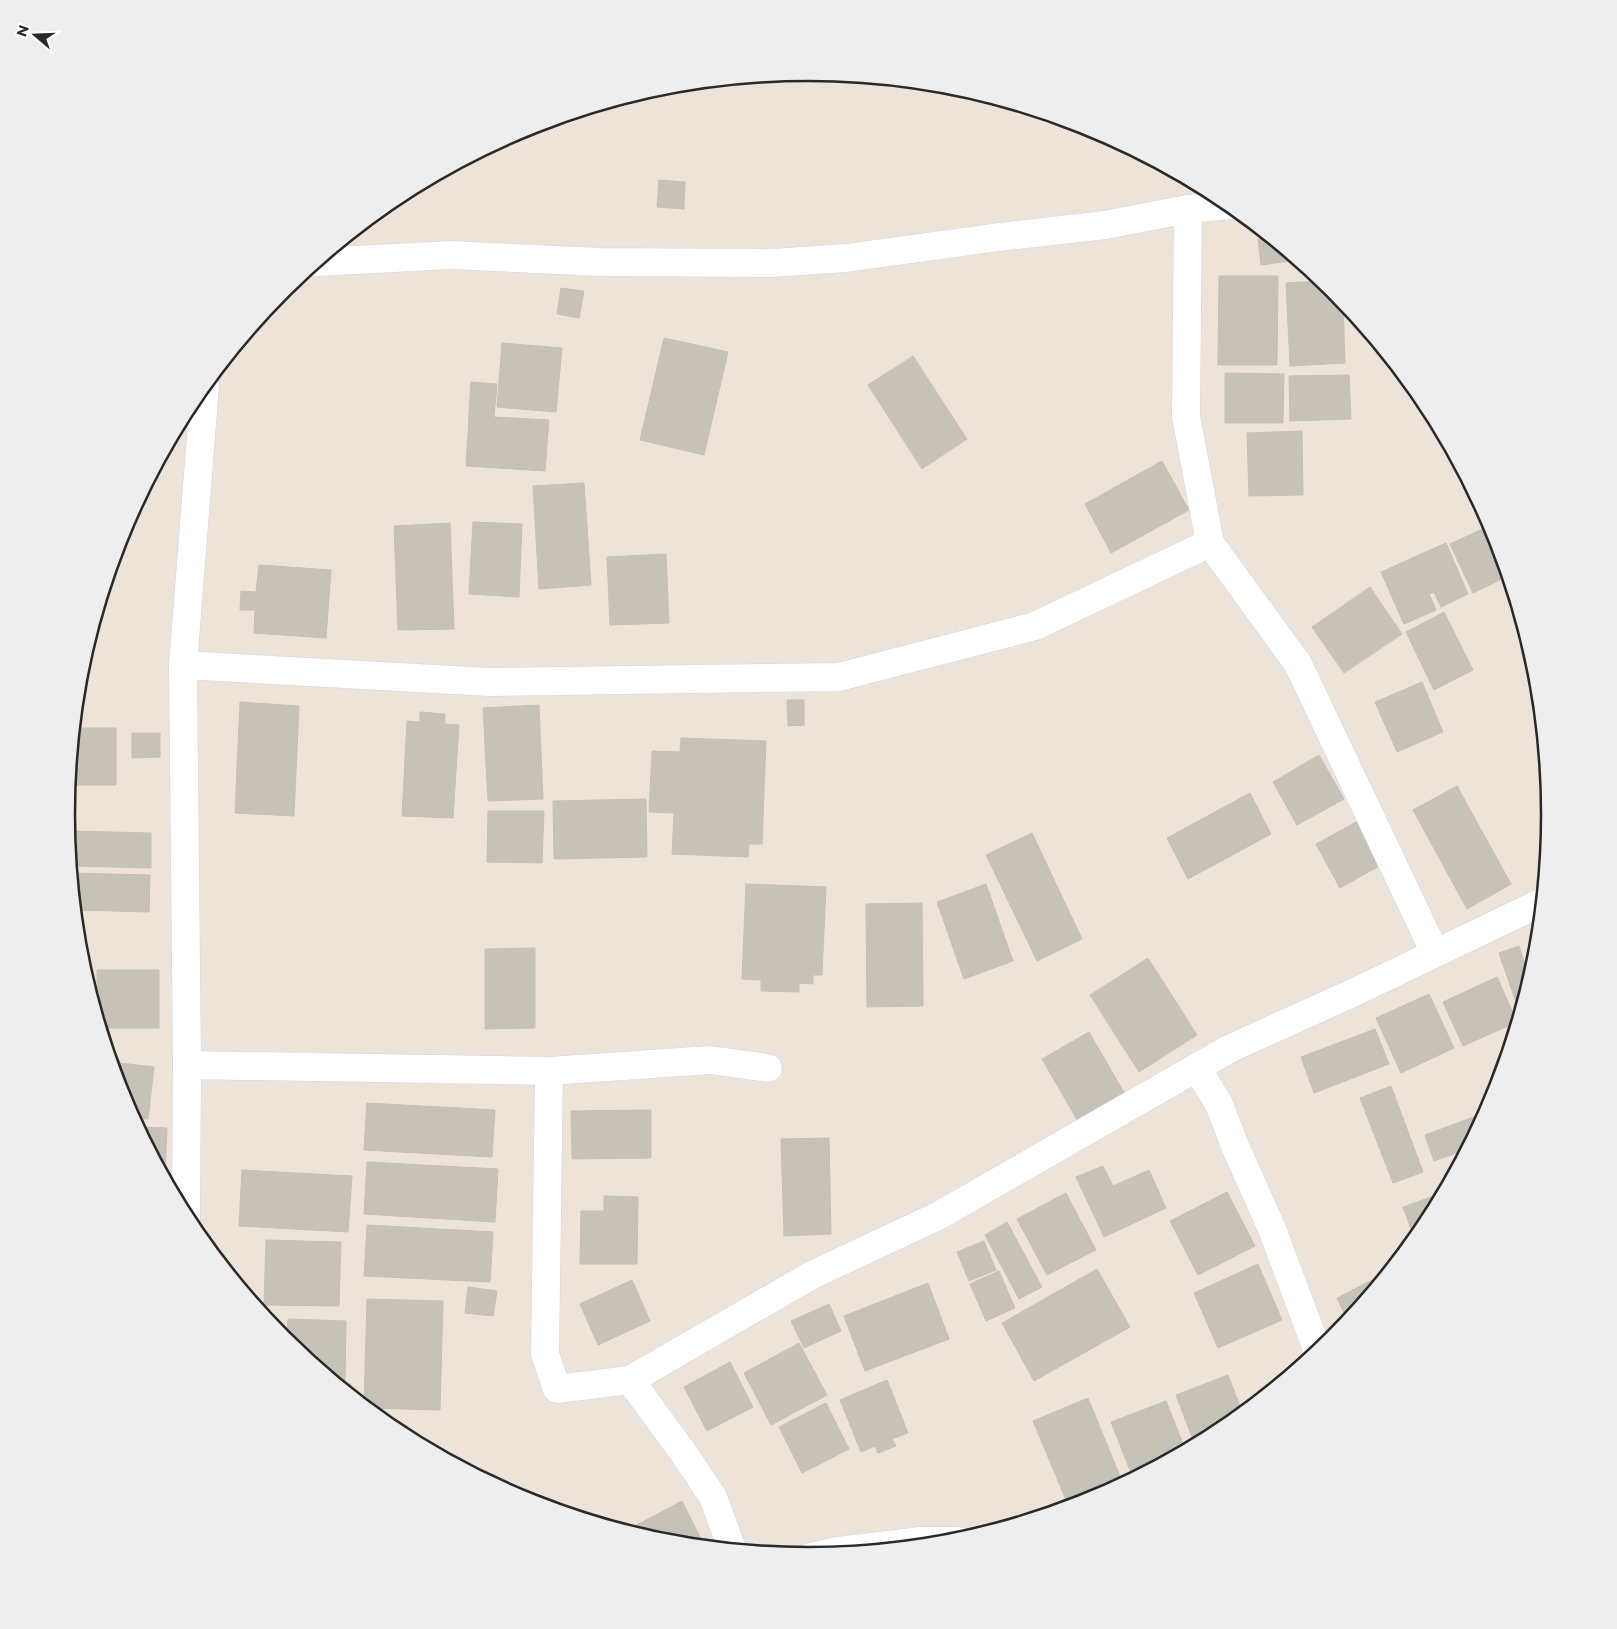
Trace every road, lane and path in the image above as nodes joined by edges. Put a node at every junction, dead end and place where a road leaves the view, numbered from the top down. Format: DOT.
graph roads {
  1 [pos="1218,206"];
  2 [pos="1188,209"];
  3 [pos="327,261"];
  4 [pos="204,400"];
  5 [pos="1210,542"];
  6 [pos="183,665"];
  7 [pos="1536,905"];
  8 [pos="1435,954"];
  9 [pos="187,1066"];
  10 [pos="768,1068"];
  11 [pos="1197,1068"];
  12 [pos="548,1071"];
  13 [pos="186,1202"];
  14 [pos="1315,1344"];
  15 [pos="630,1380"];
  16 [pos="730,1543"];
  1 -- 2 [label="street"];
  2 -- 3 [label="street"];
  2 -- 5 [label="street"];
  4 -- 6 [label="street"];
  5 -- 6 [label="street"];
  5 -- 8 [label="street"];
  6 -- 9 [label="street"];
  7 -- 8 [label="street"];
  8 -- 11 [label="street"];
  9 -- 12 [label="street"];
  9 -- 13 [label="street"];
  10 -- 12 [label="street"];
  11 -- 14 [label="street"];
  11 -- 15 [label="street"];
  12 -- 15 [label="street"];
  15 -- 16 [label="street"];
}
